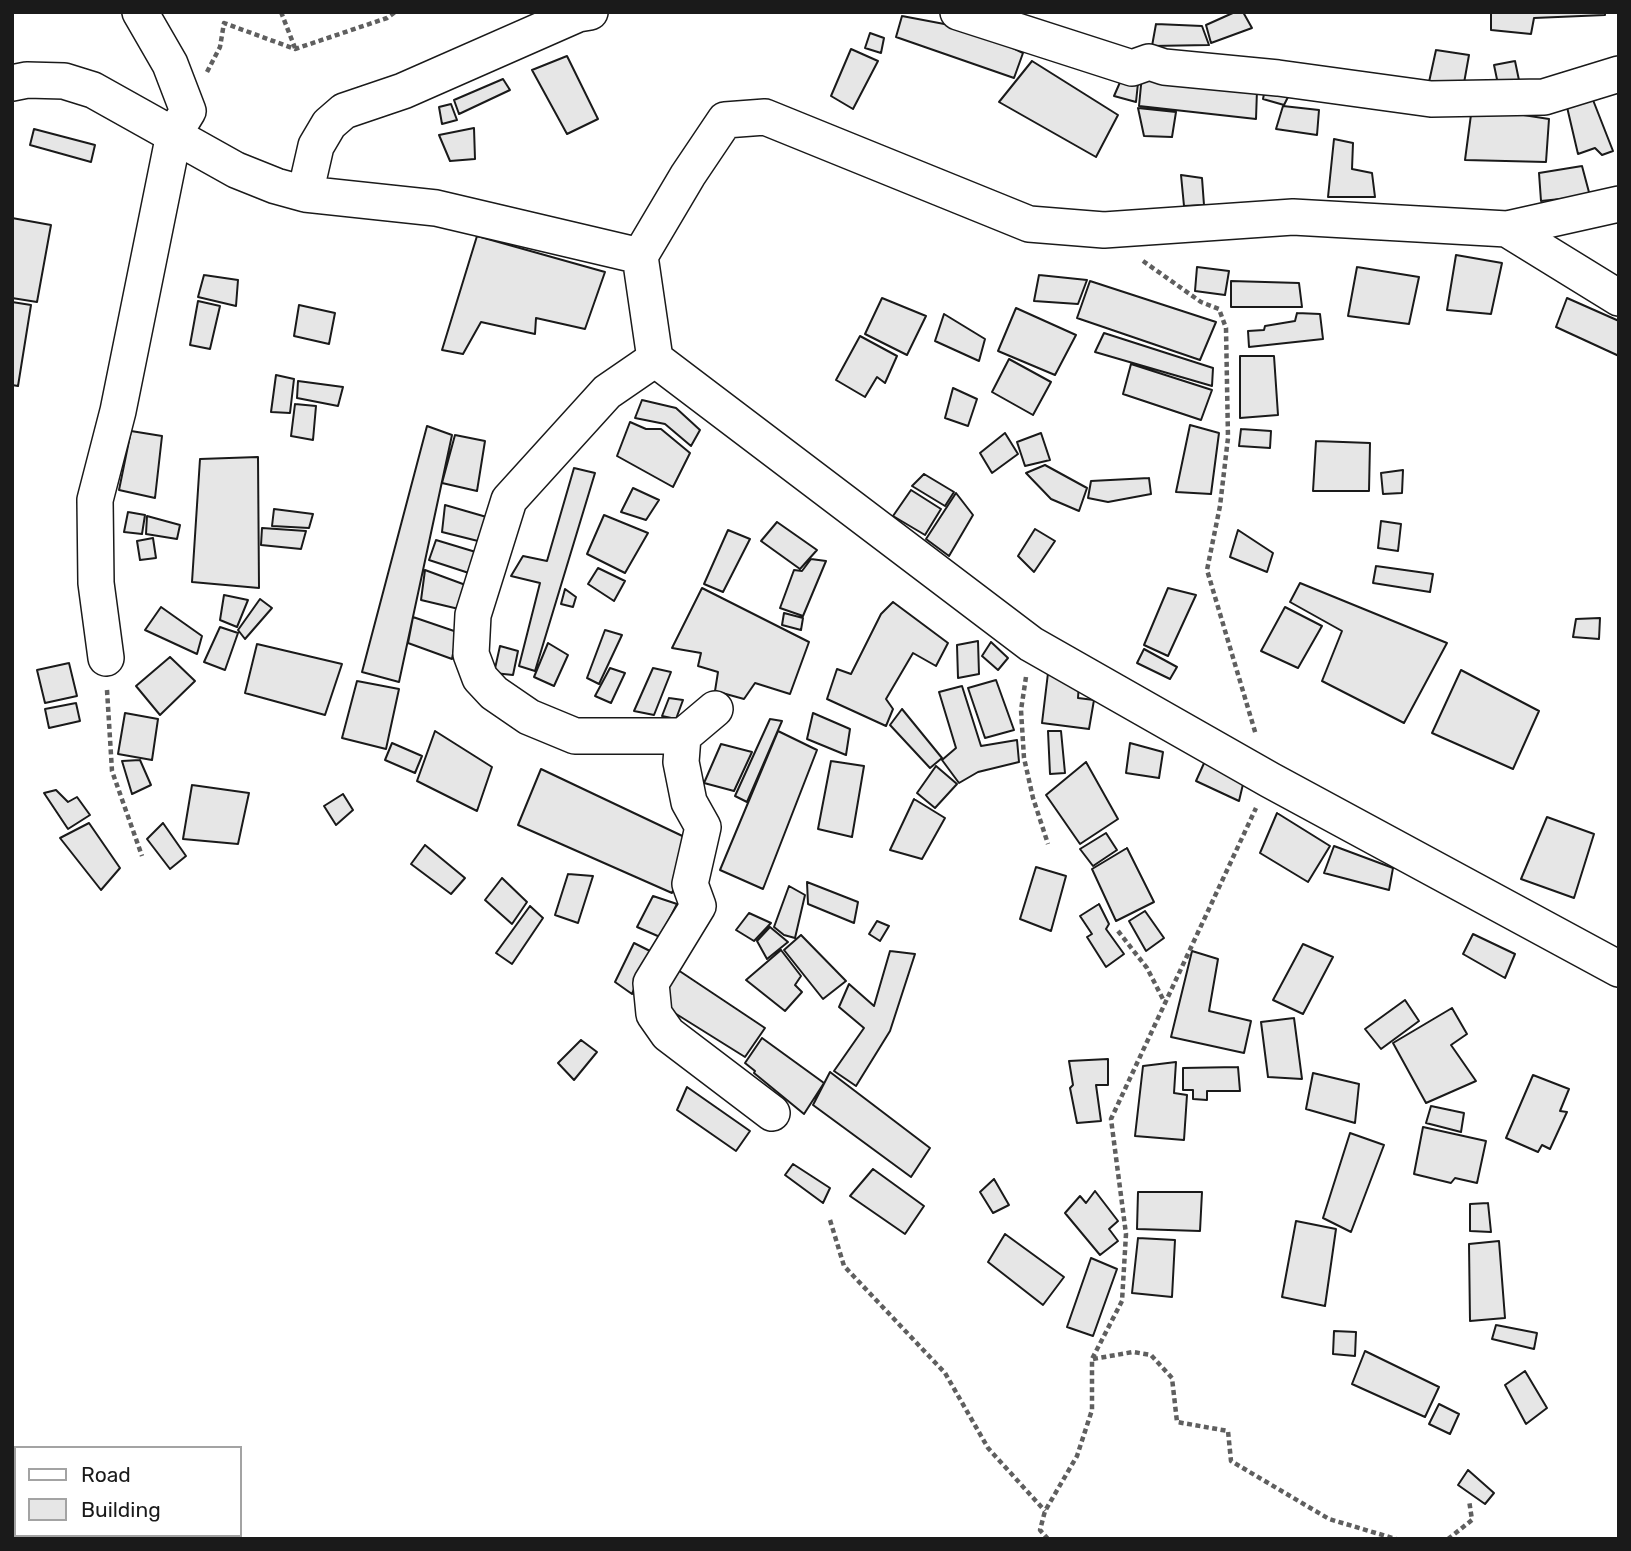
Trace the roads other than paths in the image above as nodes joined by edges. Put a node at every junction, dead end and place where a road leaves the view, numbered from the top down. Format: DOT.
graph roads {
  1 [pos="140,12"];
  2 [pos="590,12"];
  3 [pos="958,12"];
  4 [pos="1619,74"];
  5 [pos="12,83"];
  6 [pos="181,122"];
  7 [pos="305,194"];
  8 [pos="1619,204"];
  9 [pos="1507,229"];
  10 [pos="640,256"];
  11 [pos="1619,299"];
  12 [pos="655,359"];
  13 [pos="106,658"];
  14 [pos="715,709"];
  15 [pos="684,736"];
  16 [pos="1619,969"];
  17 [pos="772,1112"];
  1 -- 6 [label="street"];
  2 -- 7 [label="street"];
  3 -- 4 [label="street"];
  5 -- 6 [label="street"];
  6 -- 7 [label="street"];
  6 -- 13 [label="street"];
  7 -- 10 [label="street"];
  8 -- 9 [label="street"];
  9 -- 10 [label="street"];
  9 -- 11 [label="street"];
  10 -- 12 [label="street"];
  12 -- 15 [label="street"];
  12 -- 16 [label="street"];
  14 -- 15 [label="street"];
  15 -- 17 [label="street"];
}
